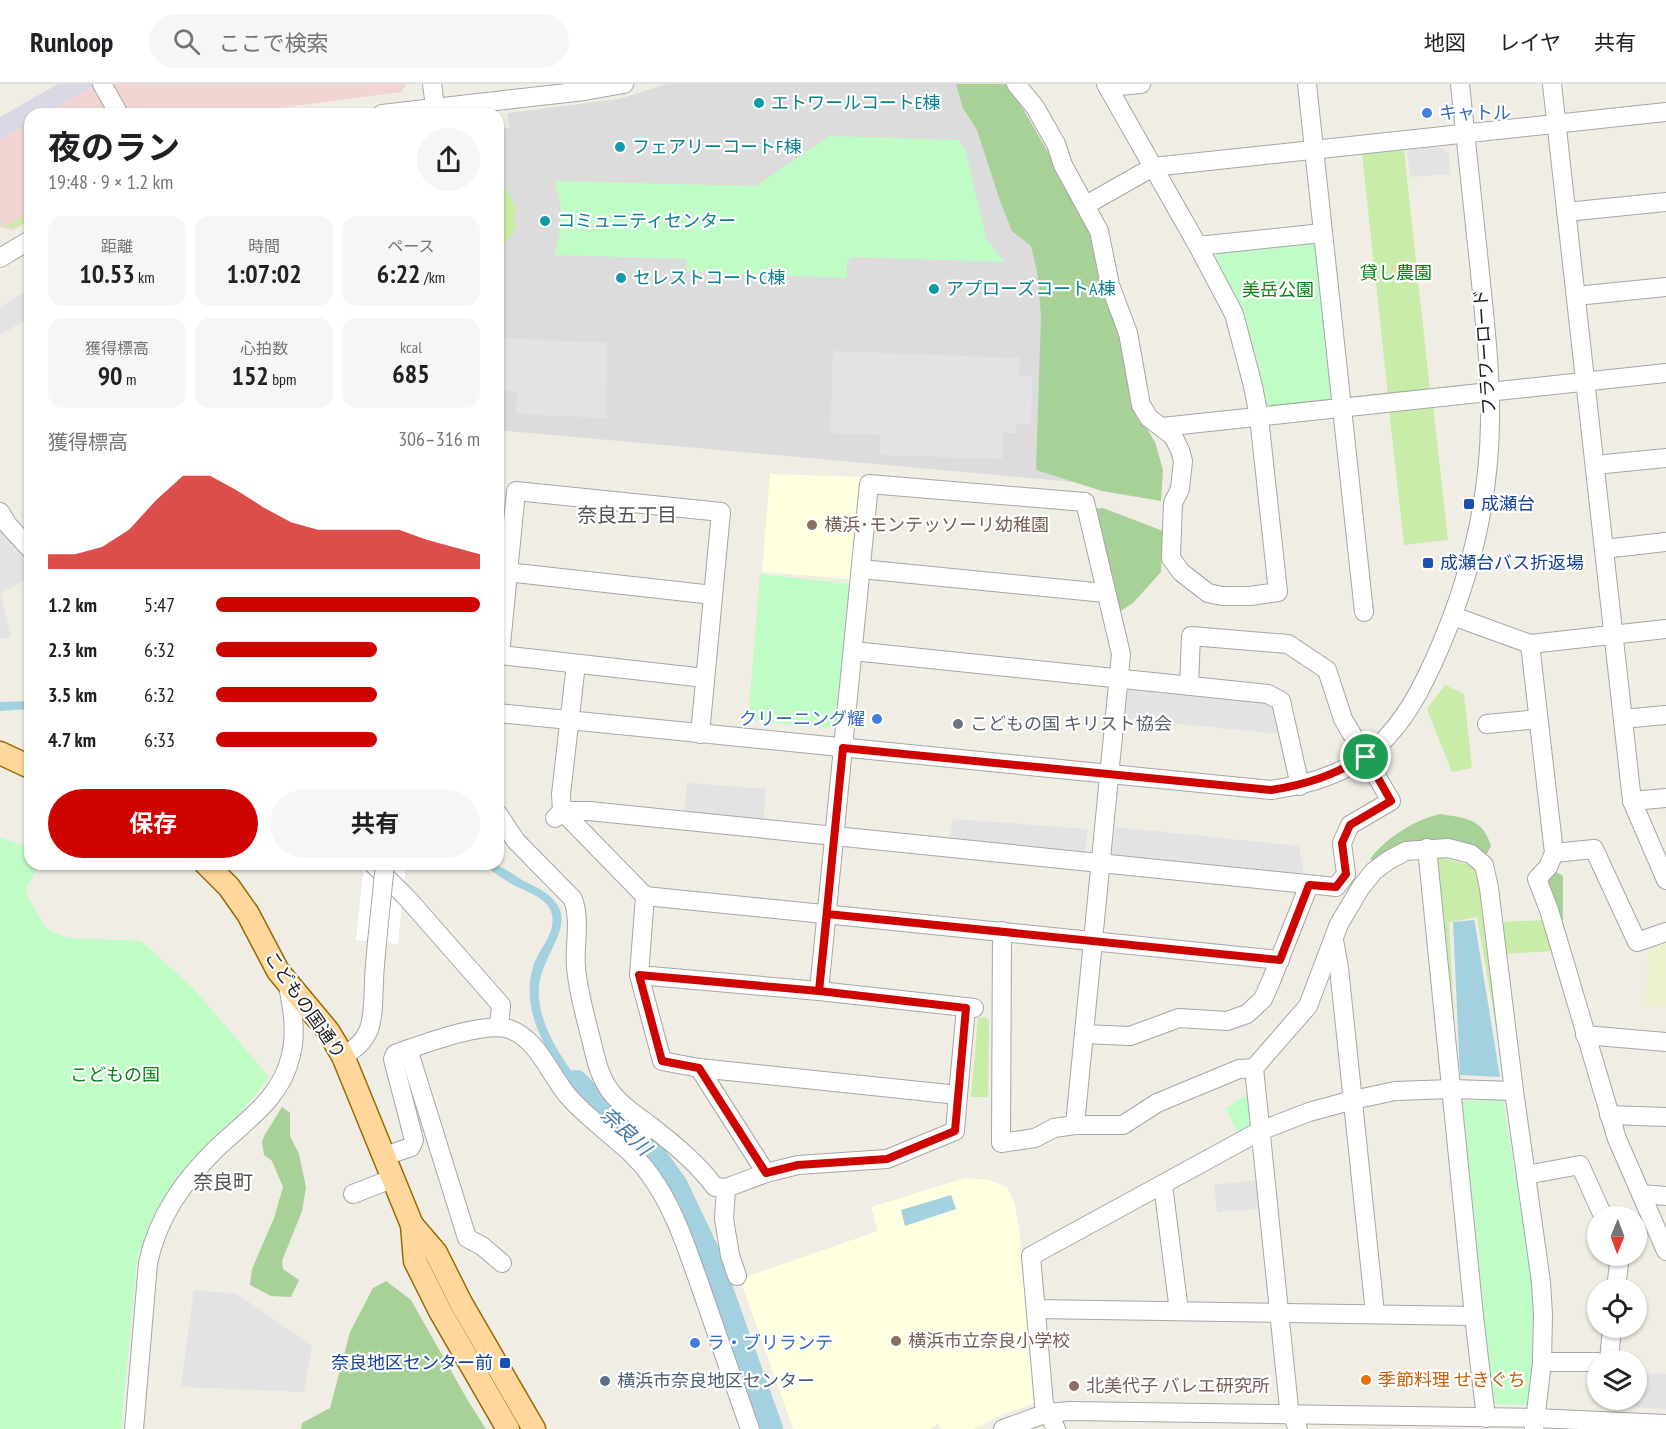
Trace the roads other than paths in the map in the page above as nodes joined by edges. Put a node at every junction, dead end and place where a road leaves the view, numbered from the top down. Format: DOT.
graph roads {
  1 [pos="102,84"];
  2 [pos="432,84"];
  3 [pos="624,84"];
  4 [pos="1016,84"];
  5 [pos="1141,84"];
  6 [pos="1307,84"];
  7 [pos="1460,84"];
  8 [pos="1552,84"];
  9 [pos="1107,86"];
  10 [pos="116,108"];
  11 [pos="435,108"];
  12 [pos="457,108"];
  13 [pos="1666,112"];
  14 [pos="1557,124"];
  15 [pos="1465,134"];
  16 [pos="1315,150"];
  17 [pos="1153,167"];
  18 [pos="1666,202"];
  19 [pos="1086,205"];
  20 [pos="1566,212"];
  21 [pos="1322,233"];
  22 [pos="24,244"];
  23 [pos="1198,246"];
  24 [pos="0,258"];
  25 [pos="1666,286"];
  26 [pos="1576,296"];
  27 [pos="1666,373"];
  28 [pos="1585,381"];
  29 [pos="1490,392"];
  30 [pos="1342,408"];
  31 [pos="1259,417"];
  32 [pos="1162,427"];
  33 [pos="1666,458"];
  34 [pos="1594,465"];
  35 [pos="0,512"];
  36 [pos="24,542"];
  37 [pos="1666,542"];
  38 [pos="1604,549"];
  39 [pos="861,569"];
  40 [pos="507,572"];
  41 [pos="1105,593"];
  42 [pos="713,595"];
  43 [pos="504,608"];
  44 [pos="1364,612"];
  45 [pos="1453,616"];
  46 [pos="1666,629"];
  47 [pos="1613,635"];
  48 [pos="1530,644"];
  49 [pos="853,651"];
  50 [pos="504,655"];
  51 [pos="576,664"];
  52 [pos="705,678"];
  53 [pos="1119,679"];
  54 [pos="1189,687"];
  55 [pos="504,714"];
  56 [pos="1666,715"];
  57 [pos="1538,719"];
  58 [pos="1623,719"];
  59 [pos="570,720"];
  60 [pos="1487,724"];
  61 [pos="699,734"];
  62 [pos="843,748"];
  63 [pos="0,753"];
  64 [pos="1366,757"];
  65 [pos="24,764"];
  66 [pos="1109,775"];
  67 [pos="1300,786"];
  68 [pos="1666,798"];
  69 [pos="1632,801"];
  70 [pos="558,814"];
  71 [pos="504,823"];
  72 [pos="835,836"];
  73 [pos="1427,848"];
  74 [pos="1554,853"];
  75 [pos="1101,864"];
  76 [pos="212,870"];
  77 [pos="380,870"];
  78 [pos="384,870"];
  79 [pos="1666,880"];
  80 [pos="1309,885"];
  81 [pos="645,896"];
  82 [pos="827,914"];
  83 [pos="1002,932"];
  84 [pos="1666,932"];
  85 [pos="1334,938"];
  86 [pos="1094,942"];
  87 [pos="1280,960"];
  88 [pos="639,975"];
  89 [pos="287,981"];
  90 [pos="819,991"];
  91 [pos="982,1008"];
  92 [pos="499,1027"];
  93 [pos="1084,1034"];
  94 [pos="1585,1035"];
  95 [pos="1666,1042"];
  96 [pos="408,1049"];
  97 [pos="343,1056"];
  98 [pos="699,1068"];
  99 [pos="1254,1068"];
  100 [pos="1452,1089"];
  101 [pos="1514,1091"];
  102 [pos="958,1095"];
  103 [pos="1353,1100"];
  104 [pos="1609,1115"];
  105 [pos="1666,1118"];
  106 [pos="1075,1125"];
  107 [pos="1260,1131"];
  108 [pos="386,1156"];
  109 [pos="766,1173"];
  110 [pos="1526,1175"];
  111 [pos="394,1178"];
  112 [pos="1163,1185"];
  113 [pos="726,1188"];
  114 [pos="353,1194"];
  115 [pos="1641,1194"];
  116 [pos="1666,1196"];
  117 [pos="1598,1206"];
  118 [pos="412,1225"];
  119 [pos="1666,1251"];
  120 [pos="502,1263"];
  121 [pos="737,1275"];
  122 [pos="1036,1309"];
  123 [pos="1179,1311"];
  124 [pos="1279,1312"];
  125 [pos="1375,1313"];
  126 [pos="1474,1316"];
  127 [pos="1542,1362"];
  128 [pos="1587,1362"];
  129 [pos="1161,1412"];
  130 [pos="1486,1418"];
  131 [pos="1051,1421"];
  132 [pos="1295,1422"];
  133 [pos="1400,1423"];
  134 [pos="1534,1424"];
  135 [pos="1666,1424"];
  136 [pos="134,1429"];
  137 [pos="508,1429"];
  138 [pos="534,1429"];
  139 [pos="750,1429"];
  140 [pos="1003,1429"];
  141 [pos="1169,1429"];
  1 -- 10 [label="street"];
  2 -- 11 [label="street"];
  3 -- 12 [label="street"];
  4 -- 19 [label="street"];
  5 -- 9 [label="street"];
  6 -- 16 [label="street"];
  7 -- 15 [label="street, フラワーロード"];
  8 -- 14 [label="street"];
  9 -- 17 [label="street"];
  13 -- 14 [label="street"];
  14 -- 15 [label="street"];
  14 -- 20 [label="street"];
  15 -- 16 [label="street"];
  15 -- 29 [label="street, フラワーロード"];
  16 -- 17 [label="street"];
  16 -- 21 [label="street"];
  17 -- 19 [label="street"];
  17 -- 23 [label="street"];
  18 -- 20 [label="street"];
  19 -- 32 [label="street"];
  20 -- 26 [label="street"];
  21 -- 23 [label="street"];
  21 -- 30 [label="street"];
  22 -- 24 [label="street"];
  23 -- 31 [label="street"];
  25 -- 26 [label="street"];
  26 -- 28 [label="street"];
  27 -- 28 [label="street"];
  28 -- 29 [label="street"];
  28 -- 34 [label="street"];
  29 -- 30 [label="street"];
  29 -- 45 [label="street, フラワーロード"];
  30 -- 31 [label="street"];
  30 -- 44 [label="street"];
  31 -- 32 [label="street"];
  31 -- 32 [label="street"];
  33 -- 34 [label="street"];
  34 -- 38 [label="street"];
  35 -- 36 [label="street"];
  37 -- 38 [label="street"];
  38 -- 47 [label="street"];
  39 -- 41 [label="street"];
  39 -- 41 [label="street"];
  39 -- 49 [label="street"];
  40 -- 42 [label="street"];
  40 -- 42 [label="street"];
  40 -- 43 [label="street"];
  41 -- 53 [label="street"];
  42 -- 52 [label="street"];
  45 -- 48 [label="street"];
  45 -- 64 [label="street, フラワーロード"];
  46 -- 47 [label="street"];
  47 -- 48 [label="street"];
  47 -- 58 [label="street"];
  48 -- 57 [label="street"];
  49 -- 53 [label="street"];
  49 -- 62 [label="street"];
  50 -- 51 [label="street"];
  51 -- 52 [label="street"];
  51 -- 59 [label="street"];
  52 -- 61 [label="street"];
  53 -- 54 [label="street"];
  53 -- 66 [label="street"];
  54 -- 64 [label="street"];
  54 -- 67 [label="street"];
  55 -- 59 [label="street, フラワーロード"];
  56 -- 58 [label="street"];
  57 -- 60 [label="street"];
  57 -- 74 [label="street"];
  58 -- 69 [label="street"];
  59 -- 61 [label="street, フラワーロード"];
  59 -- 70 [label="street"];
  61 -- 62 [label="street, フラワーロード"];
  62 -- 66 [label="street, フラワーロード"];
  62 -- 72 [label="street"];
  63 -- 65 [label="main road"];
  64 -- 67 [label="street, フラワーロード"];
  64 -- 80 [label="street"];
  66 -- 67 [label="street, フラワーロード"];
  66 -- 75 [label="street"];
  68 -- 69 [label="street"];
  69 -- 79 [label="street"];
  70 -- 72 [label="street"];
  70 -- 81 [label="street"];
  71 -- 113 [label="street"];
  72 -- 75 [label="street"];
  72 -- 82 [label="street"];
  73 -- 85 [label="street"];
  73 -- 100 [label="street"];
  73 -- 101 [label="street"];
  74 -- 84 [label="street"];
  74 -- 94 [label="street"];
  75 -- 80 [label="street"];
  75 -- 86 [label="street"];
  76 -- 89 [label="main road, こどもの国通り"];
  77 -- 92 [label="street"];
  78 -- 97 [label="street, bridge"];
  80 -- 87 [label="street"];
  81 -- 82 [label="street"];
  81 -- 88 [label="street"];
  82 -- 83 [label="street"];
  82 -- 90 [label="street"];
  83 -- 86 [label="street"];
  83 -- 91 [label="street"];
  85 -- 99 [label="street"];
  85 -- 103 [label="street"];
  86 -- 87 [label="street"];
  86 -- 93 [label="street"];
  87 -- 93 [label="street"];
  88 -- 90 [label="street"];
  88 -- 98 [label="street"];
  89 -- 97 [label="main road, こどもの国通り"];
  89 -- 136 [label="street"];
  90 -- 91 [label="street"];
  91 -- 102 [label="street"];
  91 -- 106 [label="street"];
  92 -- 96 [label="street"];
  92 -- 139 [label="street"];
  93 -- 106 [label="street"];
  94 -- 95 [label="street"];
  94 -- 104 [label="street"];
  96 -- 108 [label="street"];
  96 -- 120 [label="street"];
  97 -- 108 [label="main road, こどもの国通り"];
  98 -- 102 [label="street"];
  98 -- 109 [label="street"];
  99 -- 106 [label="street"];
  99 -- 107 [label="street"];
  100 -- 101 [label="street"];
  100 -- 103 [label="street"];
  100 -- 126 [label="street"];
  101 -- 110 [label="street"];
  102 -- 109 [label="street"];
  103 -- 107 [label="street"];
  103 -- 125 [label="street"];
  104 -- 105 [label="street"];
  104 -- 115 [label="street"];
  107 -- 112 [label="street"];
  107 -- 124 [label="street"];
  108 -- 111 [label="main road, こどもの国通り"];
  109 -- 113 [label="street"];
  110 -- 117 [label="street"];
  110 -- 127 [label="street"];
  111 -- 114 [label="street"];
  111 -- 118 [label="main road, こどもの国通り"];
  112 -- 122 [label="street"];
  112 -- 123 [label="street"];
  113 -- 121 [label="street"];
  115 -- 116 [label="street"];
  115 -- 119 [label="street"];
  118 -- 137 [label="main road, こどもの国通り"];
  118 -- 138 [label="main road, こどもの国通り"];
  122 -- 123 [label="street"];
  122 -- 131 [label="street"];
  123 -- 124 [label="street"];
  124 -- 125 [label="street"];
  124 -- 132 [label="street"];
  125 -- 126 [label="street"];
  126 -- 130 [label="street"];
  127 -- 128 [label="street"];
  127 -- 134 [label="street"];
  129 -- 131 [label="street"];
  129 -- 132 [label="street"];
  129 -- 141 [label="street"];
  130 -- 133 [label="street"];
  130 -- 134 [label="street"];
  131 -- 140 [label="street"];
  132 -- 133 [label="street"];
  134 -- 135 [label="street"];
}
